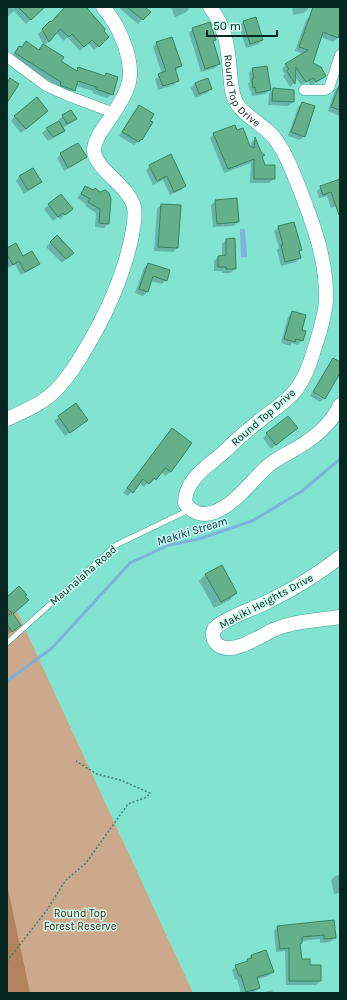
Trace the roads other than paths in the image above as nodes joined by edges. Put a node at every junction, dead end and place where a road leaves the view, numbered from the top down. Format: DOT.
graph roads {
  1 [pos="103,7"];
  2 [pos="210,7"];
  3 [pos="340,55"];
  4 [pos="7,57"];
  5 [pos="304,90"];
  6 [pos="114,113"];
  7 [pos="340,405"];
  8 [pos="7,419"];
  9 [pos="190,509"];
  10 [pos="340,557"];
  11 [pos="340,617"];
  12 [pos="7,643"];
  1 -- 6 [label="street"];
  2 -- 9 [label="street, Round Top Drive"];
  3 -- 5 [label="street"];
  4 -- 6 [label="street"];
  6 -- 8 [label="street"];
  7 -- 9 [label="street"];
  9 -- 12 [label="lane, Maunalaha Road"];
  10 -- 11 [label="street, Makiki Heights Drive"];
}
